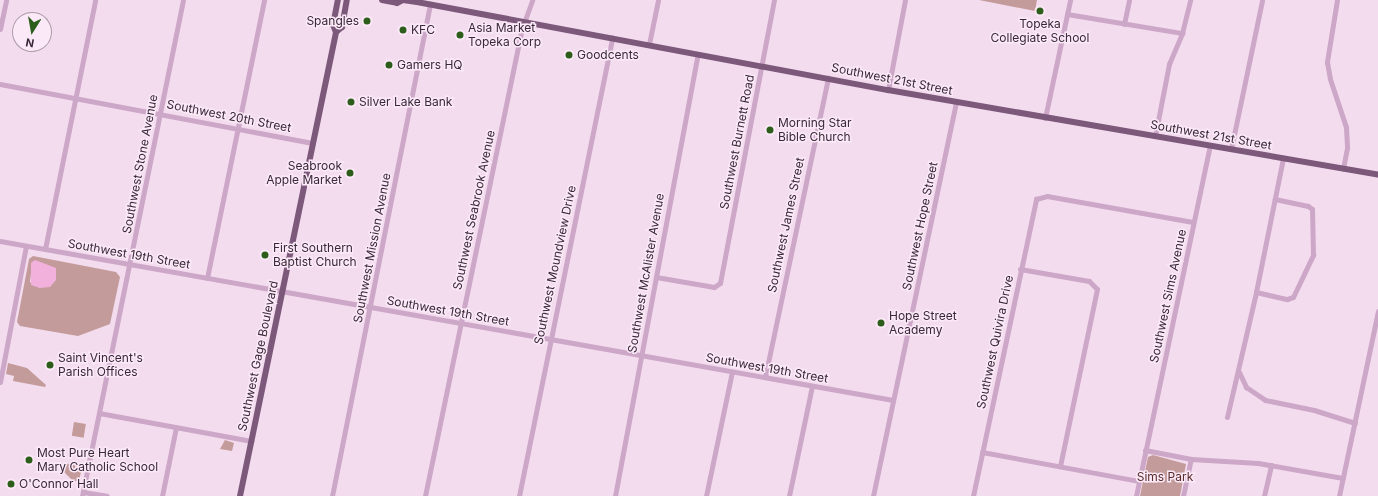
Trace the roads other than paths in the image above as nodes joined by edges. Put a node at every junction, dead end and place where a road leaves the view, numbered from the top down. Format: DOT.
graph roads {
  1 [pos="6,0"];
  2 [pos="95,0"];
  3 [pos="183,0"];
  4 [pos="264,0"];
  5 [pos="338,0"];
  6 [pos="347,0"];
  7 [pos="382,0"];
  8 [pos="403,0"];
  9 [pos="532,0"];
  10 [pos="658,0"];
  11 [pos="774,0"];
  12 [pos="904,0"];
  13 [pos="1070,0"];
  14 [pos="1129,0"];
  15 [pos="1190,0"];
  16 [pos="1262,0"];
  17 [pos="1337,0"];
  18 [pos="418,1"];
  19 [pos="430,4"];
  20 [pos="1067,14"];
  21 [pos="524,21"];
  22 [pos="1124,24"];
  23 [pos="0,29"];
  24 [pos="336,32"];
  25 [pos="1182,33"];
  26 [pos="612,37"];
  27 [pos="649,44"];
  28 [pos="698,54"];
  29 [pos="762,65"];
  30 [pos="828,78"];
  31 [pos="0,84"];
  32 [pos="888,90"];
  33 [pos="75,98"];
  34 [pos="956,102"];
  35 [pos="161,113"];
  36 [pos="1045,118"];
  37 [pos="237,128"];
  38 [pos="1155,136"];
  39 [pos="312,143"];
  40 [pos="1210,146"];
  41 [pos="1231,149"];
  42 [pos="1283,158"];
  43 [pos="1343,169"];
  44 [pos="1378,175"];
  45 [pos="1275,199"];
  46 [pos="1193,222"];
  47 [pos="0,241"];
  48 [pos="26,246"];
  49 [pos="45,249"];
  50 [pos="130,264"];
  51 [pos="1020,268"];
  52 [pos="656,277"];
  53 [pos="207,278"];
  54 [pos="282,292"];
  55 [pos="1256,292"];
  56 [pos="371,307"];
  57 [pos="1378,311"];
  58 [pos="461,323"];
  59 [pos="550,339"];
  60 [pos="642,355"];
  61 [pos="1239,371"];
  62 [pos="732,372"];
  63 [pos="765,377"];
  64 [pos="0,382"];
  65 [pos="812,386"];
  66 [pos="893,400"];
  67 [pos="99,412"];
  68 [pos="1227,416"];
  69 [pos="1355,423"];
  70 [pos="176,427"];
  71 [pos="251,441"];
  72 [pos="1145,450"];
  73 [pos="982,452"];
  74 [pos="1191,459"];
  75 [pos="1271,465"];
  76 [pos="1060,466"];
  77 [pos="1343,478"];
  78 [pos="1139,481"];
  79 [pos="83,494"];
  80 [pos="107,496"];
  81 [pos="162,496"];
  82 [pos="240,496"];
  83 [pos="332,496"];
  84 [pos="425,496"];
  85 [pos="518,496"];
  86 [pos="615,496"];
  87 [pos="706,496"];
  88 [pos="789,496"];
  89 [pos="873,496"];
  90 [pos="973,496"];
  91 [pos="1136,496"];
  92 [pos="1183,496"];
  93 [pos="1264,496"];
  94 [pos="1339,496"];
  1 -- 23 [label="street"];
  2 -- 33 [label="street"];
  3 -- 35 [label="street, Southwest Stone Avenue"];
  4 -- 37 [label="street"];
  5 -- 24 [label="main road, Southwest Gage Boulevard"];
  6 -- 24 [label="main road, Southwest Gage Boulevard"];
  7 -- 8 [label="main road, Southwest 21st Street"];
  8 -- 18 [label="main road, Southwest 21st Street"];
  9 -- 21 [label="street, Southwest Seabrook Avenue"];
  10 -- 27 [label="street"];
  11 -- 29 [label="street, Southwest Burnett Road"];
  12 -- 32 [label="street"];
  13 -- 20 [label="street"];
  14 -- 22 [label="street"];
  15 -- 25 [label="street"];
  16 -- 41 [label="street"];
  17 -- 43 [label="street"];
  18 -- 19 [label="main road, Southwest 21st Street"];
  19 -- 21 [label="main road, Southwest 21st Street"];
  19 -- 56 [label="street, Southwest Mission Avenue"];
  20 -- 22 [label="street"];
  20 -- 36 [label="street"];
  21 -- 26 [label="main road, Southwest 21st Street"];
  21 -- 58 [label="street, Southwest Seabrook Avenue"];
  22 -- 25 [label="street"];
  24 -- 39 [label="main road, Southwest Gage Boulevard"];
  25 -- 38 [label="street"];
  26 -- 27 [label="main road, Southwest 21st Street"];
  26 -- 59 [label="street, Southwest Moundview Drive"];
  27 -- 28 [label="main road, Southwest 21st Street"];
  28 -- 29 [label="main road, Southwest 21st Street"];
  28 -- 52 [label="street, Southwest McAlister Avenue"];
  29 -- 30 [label="main road, Southwest 21st Street"];
  29 -- 52 [label="street, Southwest Burnett Road"];
  30 -- 32 [label="main road, Southwest 21st Street"];
  30 -- 63 [label="street, Southwest James Street"];
  31 -- 33 [label="street, Southwest 20th Street"];
  32 -- 34 [label="main road, Southwest 21st Street"];
  33 -- 35 [label="street, Southwest 20th Street"];
  33 -- 49 [label="street"];
  34 -- 36 [label="main road, Southwest 21st Street"];
  34 -- 66 [label="street, Southwest Hope Street"];
  35 -- 37 [label="street, Southwest 20th Street"];
  35 -- 50 [label="street, Southwest Stone Avenue"];
  36 -- 38 [label="main road, Southwest 21st Street"];
  37 -- 39 [label="street, Southwest 20th Street"];
  37 -- 53 [label="street"];
  38 -- 40 [label="main road, Southwest 21st Street"];
  39 -- 54 [label="main road, Southwest Gage Boulevard"];
  40 -- 41 [label="main road, Southwest 21st Street"];
  40 -- 46 [label="street, Southwest Sims Avenue"];
  41 -- 42 [label="main road, Southwest 21st Street"];
  42 -- 43 [label="main road, Southwest 21st Street"];
  42 -- 45 [label="street"];
  43 -- 44 [label="main road, Southwest 21st Street"];
  45 -- 55 [label="street"];
  45 -- 55 [label="street"];
  46 -- 51 [label="street, Southwest Quivira Drive"];
  46 -- 72 [label="street, Southwest Sims Avenue"];
  47 -- 48 [label="street, Southwest 19th Street"];
  48 -- 49 [label="street, Southwest 19th Street"];
  48 -- 64 [label="street"];
  49 -- 50 [label="street, Southwest 19th Street"];
  50 -- 53 [label="street, Southwest 19th Street"];
  50 -- 67 [label="street, Southwest Stone Avenue"];
  51 -- 73 [label="street, Southwest Quivira Drive"];
  51 -- 76 [label="street"];
  52 -- 60 [label="street, Southwest McAlister Avenue"];
  53 -- 54 [label="street, Southwest 19th Street"];
  54 -- 56 [label="street, Southwest 19th Street"];
  54 -- 71 [label="main road, Southwest Gage Boulevard"];
  55 -- 61 [label="street"];
  56 -- 58 [label="street, Southwest 19th Street"];
  56 -- 83 [label="street, Southwest Mission Avenue"];
  57 -- 69 [label="street"];
  58 -- 59 [label="street, Southwest 19th Street"];
  58 -- 84 [label="street, Southwest Seabrook Avenue"];
  59 -- 60 [label="street, Southwest 19th Street"];
  59 -- 85 [label="street, Southwest Moundview Drive"];
  60 -- 62 [label="street, Southwest 19th Street"];
  60 -- 86 [label="street, Southwest McAlister Avenue"];
  61 -- 68 [label="street"];
  61 -- 69 [label="street"];
  62 -- 63 [label="street, Southwest 19th Street"];
  62 -- 87 [label="street"];
  63 -- 65 [label="street, Southwest 19th Street"];
  65 -- 66 [label="street, Southwest 19th Street"];
  65 -- 88 [label="street"];
  66 -- 89 [label="street, Southwest Hope Street"];
  67 -- 70 [label="street"];
  67 -- 79 [label="street, Southwest Stone Avenue"];
  69 -- 77 [label="street"];
  70 -- 71 [label="street"];
  70 -- 81 [label="street"];
  71 -- 82 [label="main road, Southwest Gage Boulevard"];
  72 -- 74 [label="street"];
  72 -- 78 [label="street, Southwest Sims Avenue"];
  73 -- 76 [label="street"];
  73 -- 90 [label="street, Southwest Quivira Drive"];
  74 -- 75 [label="street"];
  74 -- 92 [label="street"];
  75 -- 77 [label="street"];
  75 -- 93 [label="street"];
  76 -- 78 [label="street"];
  77 -- 94 [label="street"];
  78 -- 91 [label="street, Southwest Sims Avenue"];
  79 -- 80 [label="street"];
}
